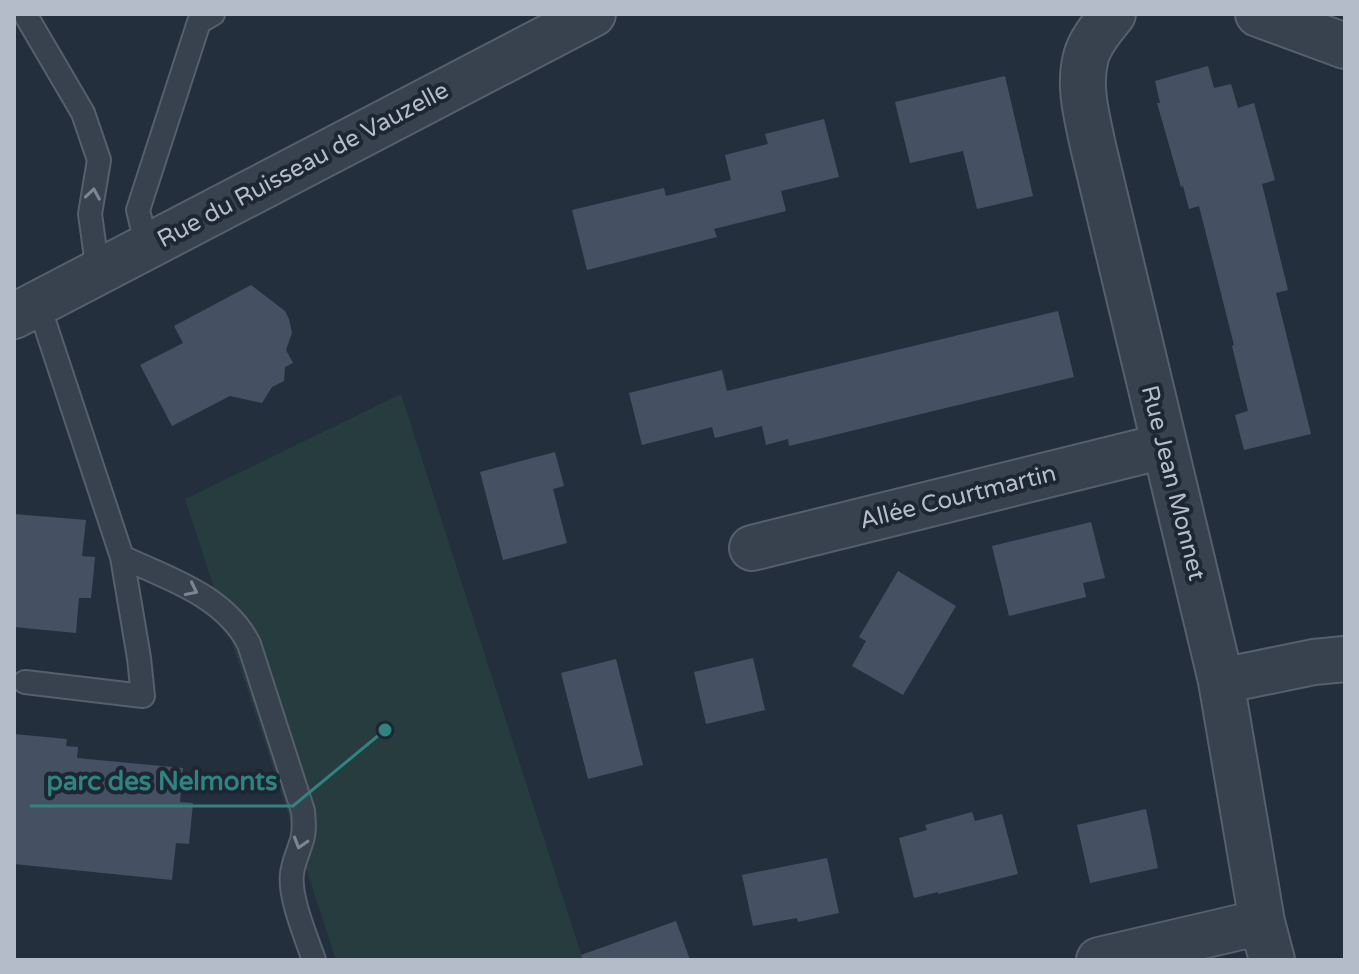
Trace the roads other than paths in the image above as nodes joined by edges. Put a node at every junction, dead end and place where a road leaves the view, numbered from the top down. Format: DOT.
graph roads {
  1 [pos="25,14"];
  2 [pos="593,14"];
  3 [pos="1113,14"];
  4 [pos="1258,14"];
  5 [pos="202,17"];
  6 [pos="1345,46"];
  7 [pos="147,247"];
  8 [pos="98,272"];
  9 [pos="26,310"];
  10 [pos="1164,446"];
  11 [pos="752,548"];
  12 [pos="122,557"];
  13 [pos="1345,659"];
  14 [pos="1221,681"];
  15 [pos="25,682"];
  16 [pos="1267,941"];
  17 [pos="314,960"];
  18 [pos="1099,960"];
  8 -- 1 [label="lane, one-way"];
  2 -- 7 [label="street, Rue du Ruisseau de Vauzelle"];
  3 -- 10 [label="street, Rue Jean Monnet"];
  4 -- 6 [label="street"];
  5 -- 7 [label="lane"];
  7 -- 8 [label="street, Rue du Ruisseau de Vauzelle"];
  8 -- 9 [label="street, Rue du Ruisseau de Vauzelle"];
  9 -- 12 [label="lane"];
  10 -- 11 [label="street, Allée Courtmartin"];
  10 -- 14 [label="street, Rue Jean Monnet"];
  12 -- 15 [label="lane"];
  12 -- 17 [label="lane, one-way"];
  13 -- 14 [label="street"];
  14 -- 16 [label="street, Rue Jean Monnet"];
  16 -- 18 [label="street"];
}
